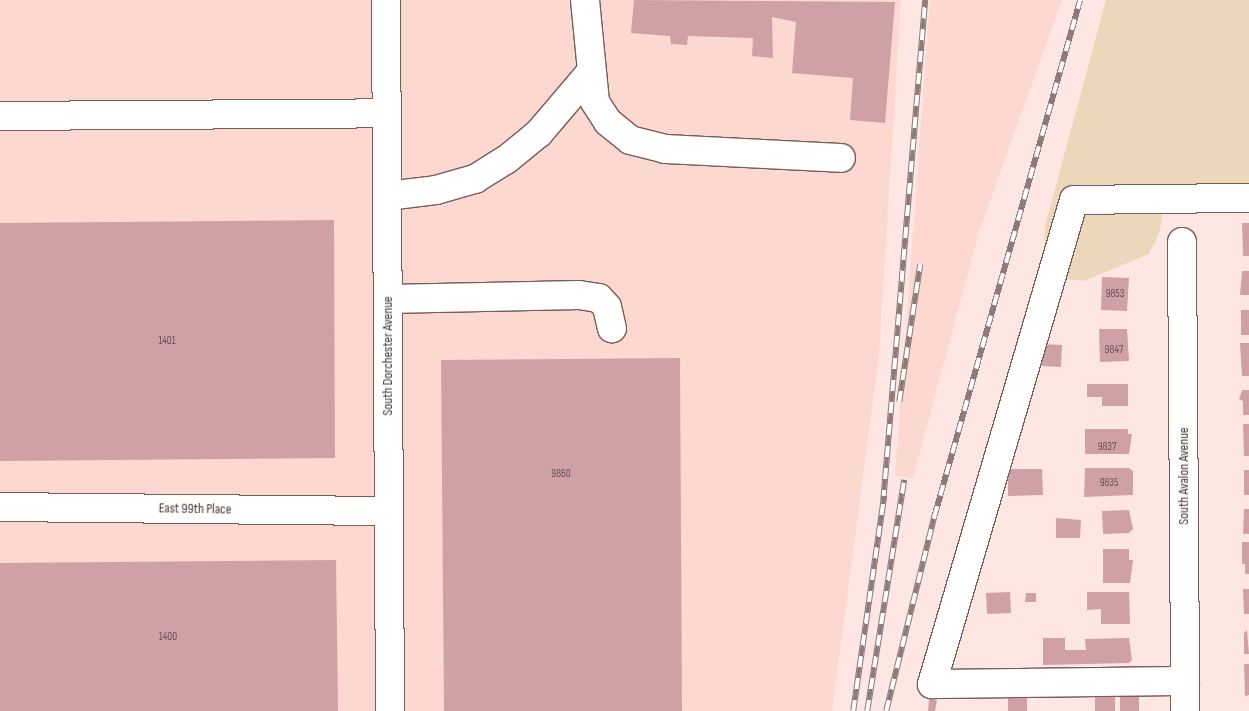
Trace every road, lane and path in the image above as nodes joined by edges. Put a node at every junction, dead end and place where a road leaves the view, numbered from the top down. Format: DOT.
graph roads {
  1 [pos="386,0"];
  2 [pos="585,0"];
  3 [pos="591,72"];
  4 [pos="387,113"];
  5 [pos="0,116"];
  6 [pos="841,158"];
  7 [pos="387,196"];
  8 [pos="1249,198"];
  9 [pos="1182,242"];
  10 [pos="388,299"];
  11 [pos="612,328"];
  12 [pos="0,507"];
  13 [pos="389,511"];
  14 [pos="1185,681"];
  15 [pos="390,711"];
  16 [pos="1185,711"];
  1 -- 4 [label="street, South Dorchester Avenue"];
  2 -- 3 [label="street"];
  3 -- 6 [label="street"];
  3 -- 7 [label="street"];
  4 -- 5 [label="street"];
  4 -- 7 [label="street, South Dorchester Avenue"];
  7 -- 10 [label="street, South Dorchester Avenue"];
  8 -- 14 [label="street"];
  9 -- 14 [label="street, South Avalon Avenue"];
  10 -- 11 [label="street"];
  10 -- 13 [label="street, South Dorchester Avenue"];
  12 -- 13 [label="street, East 99th Place"];
  13 -- 15 [label="street, South Dorchester Avenue"];
  14 -- 16 [label="street, South Avalon Avenue"];
}
